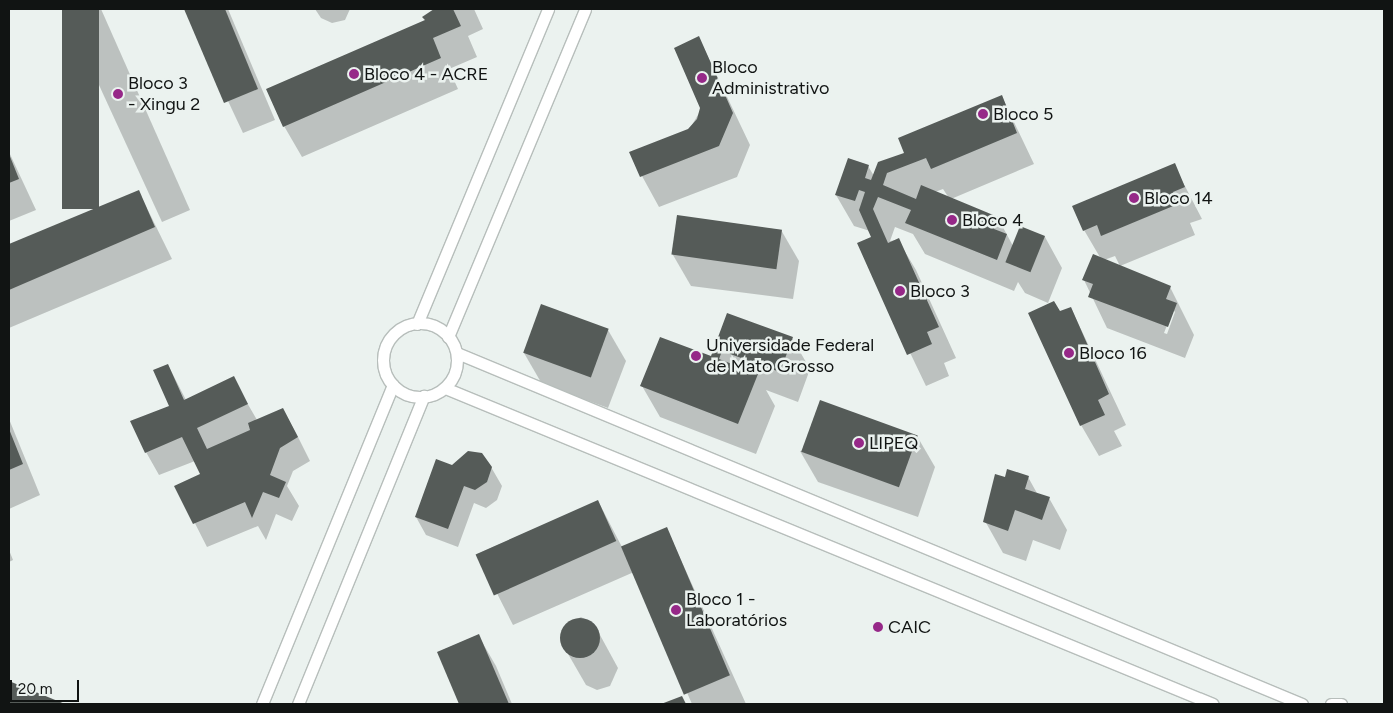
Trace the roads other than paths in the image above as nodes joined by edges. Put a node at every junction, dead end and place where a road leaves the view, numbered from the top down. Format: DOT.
graph roads {
  1 [pos="548,9"];
  2 [pos="585,9"];
  3 [pos="417,324"];
  4 [pos="448,337"];
  5 [pos="457,353"];
  6 [pos="393,385"];
  7 [pos="445,388"];
  8 [pos="424,396"];
  9 [pos="262,704"];
  10 [pos="298,704"];
  11 [pos="1213,704"];
  12 [pos="1302,704"];
  13 [pos="1331,704"];
  14 [pos="1341,704"];
  1 -- 3 [label="lane"];
  2 -- 4 [label="lane"];
  3 -- 4 [label="lane"];
  3 -- 6 [label="lane"];
  4 -- 5 [label="lane"];
  5 -- 7 [label="lane"];
  5 -- 12 [label="lane"];
  6 -- 8 [label="lane"];
  6 -- 9 [label="lane"];
  7 -- 8 [label="lane"];
  7 -- 11 [label="lane"];
  8 -- 10 [label="lane"];
  13 -- 14 [label="lane"];
}
